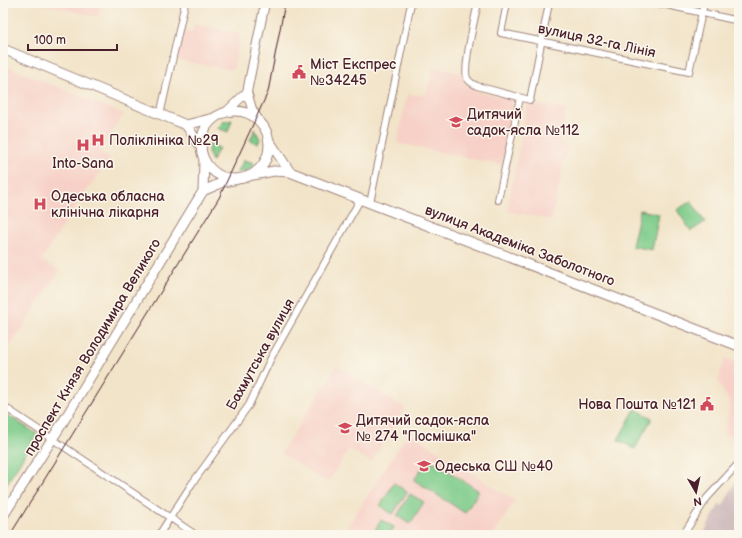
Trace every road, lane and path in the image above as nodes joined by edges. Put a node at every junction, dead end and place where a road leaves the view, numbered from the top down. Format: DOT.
graph roads {
  1 [pos="185,3"];
  2 [pos="265,3"];
  3 [pos="411,3"];
  4 [pos="478,3"];
  5 [pos="507,3"];
  6 [pos="549,3"];
  7 [pos="658,3"];
  8 [pos="704,3"];
  9 [pos="702,13"];
  10 [pos="739,21"];
  11 [pos="542,41"];
  12 [pos="3,49"];
  13 [pos="247,92"];
  14 [pos="520,98"];
  15 [pos="225,113"];
  16 [pos="160,115"];
  17 [pos="214,118"];
  18 [pos="258,120"];
  19 [pos="186,125"];
  20 [pos="269,140"];
  21 [pos="201,147"];
  22 [pos="204,158"];
  23 [pos="290,172"];
  24 [pos="248,176"];
  25 [pos="238,179"];
  26 [pos="203,191"];
  27 [pos="360,200"];
  28 [pos="498,200"];
  29 [pos="370,204"];
  30 [pos="739,346"];
  31 [pos="3,406"];
  32 [pos="53,439"];
  33 [pos="739,463"];
  34 [pos="3,516"];
  35 [pos="170,518"];
  36 [pos="159,535"];
  37 [pos="196,535"];
  38 [pos="683,535"];
  1 -- 16 [label="street"];
  2 -- 13 [label="main road"];
  3 -- 29 [label="street"];
  4 -- 14 [label="street"];
  5 -- 11 [label="street, вулиця 32-га Лінія"];
  6 -- 11 [label="street"];
  7 -- 9 [label="street"];
  8 -- 9 [label="street"];
  9 -- 10 [label="street"];
  9 -- 11 [label="street, вулиця 32-га Лінія"];
  11 -- 14 [label="street"];
  12 -- 16 [label="highway"];
  13 -- 15 [label="main road"];
  13 -- 18 [label="main road"];
  14 -- 28 [label="street"];
  15 -- 17 [label="highway"];
  15 -- 18 [label="highway"];
  16 -- 19 [label="highway"];
  17 -- 19 [label="highway"];
  17 -- 21 [label="highway"];
  18 -- 20 [label="highway"];
  19 -- 21 [label="highway"];
  20 -- 23 [label="highway, вулиця Академіка Заболотного"];
  20 -- 24 [label="highway"];
  21 -- 22 [label="highway"];
  22 -- 25 [label="highway"];
  22 -- 26 [label="highway, проспект Князя Володимира Великого"];
  23 -- 24 [label="highway, вулиця Академіка Заболотного"];
  23 -- 27 [label="highway, вулиця Академіка Заболотного"];
  24 -- 25 [label="highway"];
  25 -- 26 [label="highway"];
  26 -- 32 [label="highway, проспект Князя Володимира Великого"];
  27 -- 29 [label="highway, вулиця Академіка Заболотного"];
  27 -- 35 [label="street, Бахмутська вулиця"];
  29 -- 30 [label="highway, вулиця Академіка Заболотного"];
  31 -- 32 [label="street"];
  32 -- 34 [label="highway, проспект Князя Володимира Великого"];
  32 -- 35 [label="street"];
  33 -- 38 [label="street"];
  35 -- 36 [label="street, Бахмутська вулиця"];
  35 -- 37 [label="street"];
}
